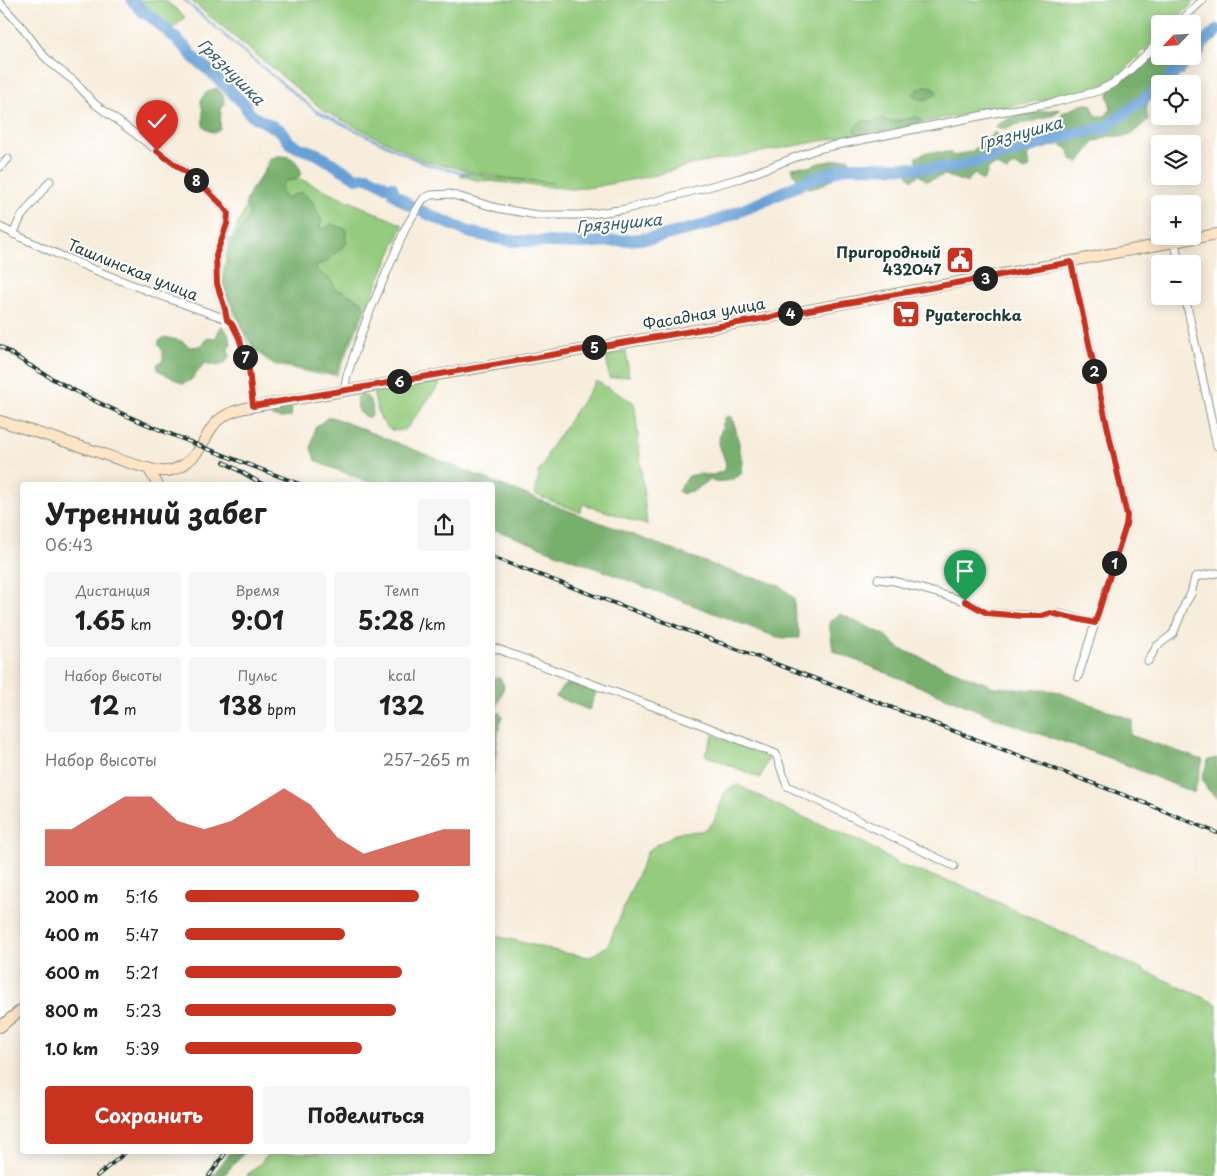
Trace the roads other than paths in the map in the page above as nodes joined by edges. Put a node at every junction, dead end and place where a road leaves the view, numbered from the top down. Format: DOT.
graph roads {
  1 [pos="1203,0"];
  2 [pos="0,3"];
  3 [pos="1187,15"];
  4 [pos="1151,50"];
  5 [pos="8,159"];
  6 [pos="0,167"];
  7 [pos="50,181"];
  8 [pos="0,227"];
  9 [pos="13,234"];
  10 [pos="1217,234"];
  11 [pos="1201,237"];
  12 [pos="1159,245"];
  13 [pos="1071,262"];
  14 [pos="1187,305"];
  15 [pos="227,320"];
  16 [pos="344,391"];
  17 [pos="253,406"];
  18 [pos="0,421"];
  19 [pos="1217,446"];
  20 [pos="148,468"];
  21 [pos="156,482"];
  22 [pos="1217,573"];
  23 [pos="878,579"];
  24 [pos="1095,623"];
  25 [pos="495,648"];
  26 [pos="1148,662"];
  27 [pos="1078,677"];
  28 [pos="954,866"];
  29 [pos="20,1011"];
  30 [pos="0,1027"];
  1 -- 3 [label="street"];
  2 -- 15 [label="street"];
  4 -- 16 [label="street"];
  5 -- 6 [label="street"];
  7 -- 9 [label="street"];
  8 -- 9 [label="street, Ташлинская улица"];
  9 -- 15 [label="street, Ташлинская улица"];
  10 -- 11 [label="main road, Фасадная улица"];
  12 -- 13 [label="main road, Фасадная улица"];
  13 -- 16 [label="main road, Фасадная улица"];
  13 -- 24 [label="street"];
  14 -- 19 [label="street"];
  15 -- 17 [label="street"];
  16 -- 17 [label="main road, Фасадная улица"];
  17 -- 20 [label="main road, Фасадная улица"];
  18 -- 20 [label="main road, Фасадная улица"];
  20 -- 21 [label="main road"];
  22 -- 26 [label="street"];
  23 -- 24 [label="street"];
  24 -- 27 [label="street"];
  25 -- 28 [label="street"];
  29 -- 30 [label="main road"];
}
